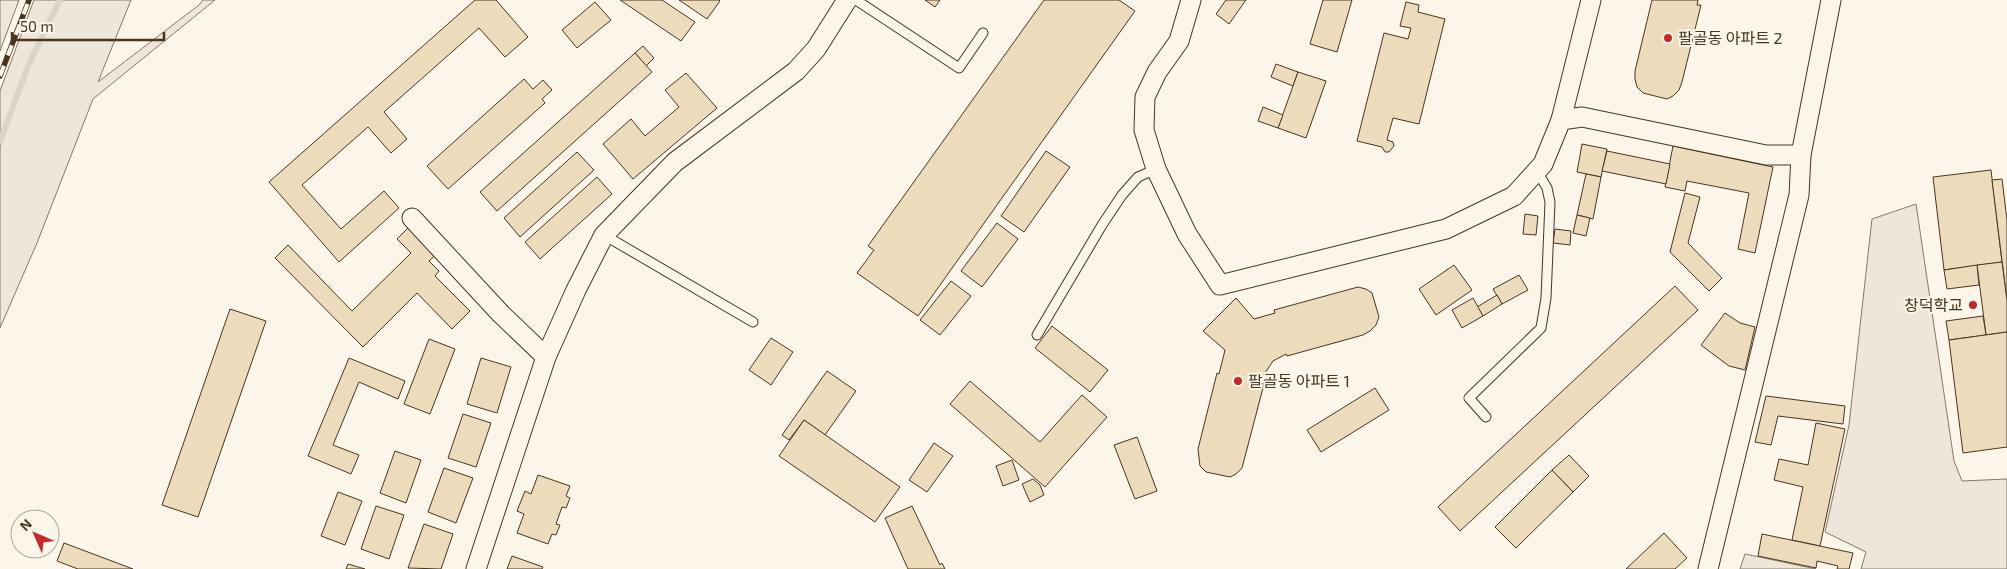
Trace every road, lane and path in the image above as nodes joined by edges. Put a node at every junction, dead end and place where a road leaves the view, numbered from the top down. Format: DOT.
graph roads {
  1 [pos="847,0"];
  2 [pos="856,0"];
  3 [pos="1191,0"];
  4 [pos="1591,0"];
  5 [pos="1831,0"];
  6 [pos="983,33"];
  7 [pos="1561,120"];
  8 [pos="1801,155"];
  9 [pos="1156,169"];
  10 [pos="1537,171"];
  11 [pos="412,218"];
  12 [pos="604,234"];
  13 [pos="753,322"];
  14 [pos="1037,334"];
  15 [pos="546,357"];
  16 [pos="1486,417"];
  17 [pos="476,569"];
  18 [pos="1708,569"];
  1 -- 12 [label="street"];
  2 -- 6 [label="lane"];
  3 -- 9 [label="street"];
  4 -- 7 [label="street"];
  5 -- 8 [label="street"];
  7 -- 8 [label="street"];
  7 -- 10 [label="street"];
  8 -- 18 [label="street"];
  9 -- 10 [label="street"];
  9 -- 14 [label="lane"];
  10 -- 16 [label="lane"];
  11 -- 15 [label="street"];
  12 -- 13 [label="lane"];
  12 -- 15 [label="street"];
  15 -- 17 [label="street"];
}
